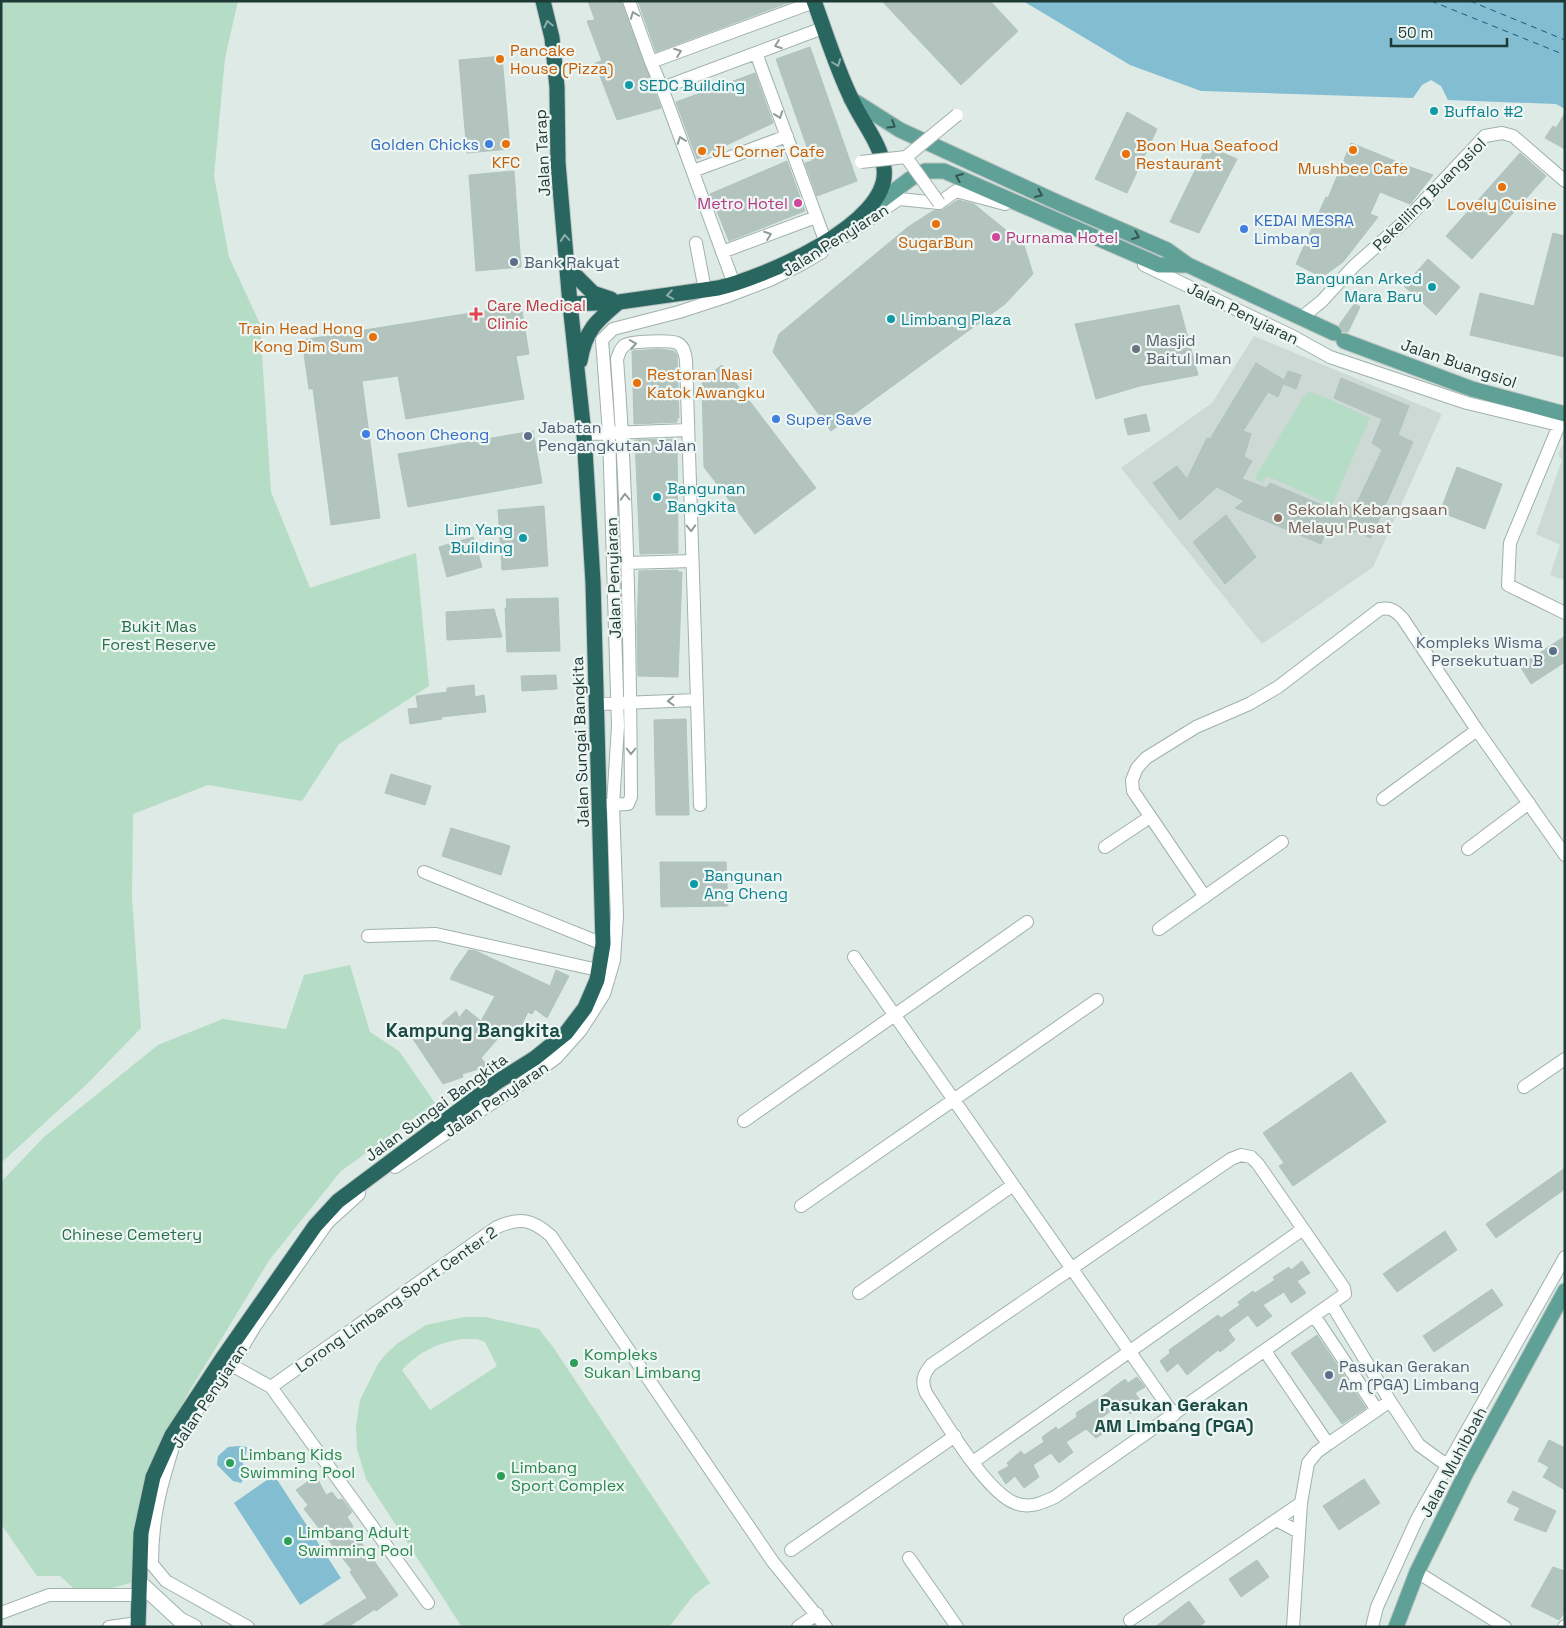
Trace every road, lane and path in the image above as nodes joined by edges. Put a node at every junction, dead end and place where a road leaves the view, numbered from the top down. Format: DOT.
graph roads {
  1 [pos="543,1"];
  2 [pos="628,1"];
  3 [pos="814,2"];
  4 [pos="824,28"];
  5 [pos="756,52"];
  6 [pos="651,62"];
  7 [pos="662,88"];
  8 [pos="851,99"];
  9 [pos="957,115"];
  10 [pos="787,136"];
  11 [pos="906,157"];
  12 [pos="861,162"];
  13 [pos="693,171"];
  14 [pos="1565,181"];
  15 [pos="939,203"];
  16 [pos="865,213"];
  17 [pos="816,217"];
  18 [pos="826,242"];
  19 [pos="696,243"];
  20 [pos="722,252"];
  21 [pos="1188,265"];
  22 [pos="567,267"];
  23 [pos="734,284"];
  24 [pos="705,290"];
  25 [pos="619,302"];
  26 [pos="570,304"];
  27 [pos="1301,318"];
  28 [pos="578,374"];
  29 [pos="1563,419"];
  30 [pos="688,430"];
  31 [pos="622,432"];
  32 [pos="609,433"];
  33 [pos="584,434"];
  34 [pos="692,561"];
  35 [pos="627,563"];
  36 [pos="1565,613"];
  37 [pos="697,700"];
  38 [pos="617,703"];
  39 [pos="630,703"];
  40 [pos="596,704"];
  41 [pos="624,725"];
  42 [pos="597,727"];
  43 [pos="1477,730"];
  44 [pos="1383,798"];
  45 [pos="700,804"];
  46 [pos="1528,804"];
  47 [pos="606,805"];
  48 [pos="1150,817"];
  49 [pos="1282,842"];
  50 [pos="1105,847"];
  51 [pos="1468,849"];
  52 [pos="1565,856"];
  53 [pos="424,872"];
  54 [pos="1205,897"];
  55 [pos="1027,922"];
  56 [pos="1159,929"];
  57 [pos="368,936"];
  58 [pos="603,944"];
  59 [pos="854,957"];
  60 [pos="598,970"];
  61 [pos="1097,1000"];
  62 [pos="895,1015"];
  63 [pos="1565,1059"];
  64 [pos="1524,1087"];
  65 [pos="953,1099"];
  66 [pos="744,1121"];
  67 [pos="1013,1185"];
  68 [pos="801,1206"];
  69 [pos="1303,1229"];
  70 [pos="1565,1257"];
  71 [pos="1072,1269"];
  72 [pos="1565,1291"];
  73 [pos="859,1293"];
  74 [pos="1332,1304"];
  75 [pos="1315,1317"];
  76 [pos="1265,1351"];
  77 [pos="1129,1352"];
  78 [pos="227,1362"];
  79 [pos="271,1387"];
  80 [pos="1390,1401"];
  81 [pos="1377,1410"];
  82 [pos="1174,1415"];
  83 [pos="955,1436"];
  84 [pos="1328,1444"];
  85 [pos="973,1462"];
  86 [pos="1448,1464"];
  87 [pos="1466,1473"];
  88 [pos="1301,1502"];
  89 [pos="1276,1520"];
  90 [pos="1299,1532"];
  91 [pos="791,1550"];
  92 [pos="909,1558"];
  93 [pos="1417,1572"];
  94 [pos="139,1589"];
  95 [pos="428,1603"];
  96 [pos="1,1613"];
  97 [pos="817,1614"];
  98 [pos="1130,1620"];
  99 [pos="138,1625"];
  100 [pos="109,1627"];
  101 [pos="194,1627"];
  102 [pos="248,1627"];
  103 [pos="798,1627"];
  104 [pos="826,1627"];
  105 [pos="957,1627"];
  106 [pos="1293,1627"];
  107 [pos="1372,1627"];
  108 [pos="1396,1627"];
  109 [pos="1505,1627"];
  22 -- 1 [label="highway, Jalan Tarap, one-way"];
  6 -- 2 [label="street, one-way"];
  3 -- 4 [label="highway"];
  6 -- 3 [label="street, one-way"];
  4 -- 5 [label="street, one-way"];
  4 -- 8 [label="highway, one-way"];
  5 -- 7 [label="street"];
  5 -- 10 [label="street, one-way"];
  6 -- 7 [label="street"];
  13 -- 7 [label="street, one-way"];
  8 -- 16 [label="highway"];
  8 -- 21 [label="main road, one-way"];
  9 -- 11 [label="street, bridge"];
  10 -- 13 [label="street"];
  10 -- 17 [label="street"];
  11 -- 12 [label="street, bridge"];
  11 -- 15 [label="street, bridge"];
  13 -- 20 [label="street"];
  14 -- 27 [label="street, Pekeliling Buangsiol"];
  15 -- 29 [label="street, Jalan Penyiaran"];
  15 -- 32 [label="street, Jalan Penyiaran"];
  16 -- 18 [label="highway"];
  21 -- 16 [label="main road, one-way"];
  17 -- 18 [label="street"];
  20 -- 17 [label="street, one-way"];
  18 -- 23 [label="highway"];
  19 -- 24 [label="street"];
  20 -- 23 [label="street"];
  21 -- 27 [label="main road, Jalan Buangsiol"];
  22 -- 25 [label="highway"];
  22 -- 26 [label="highway, Jalan Tarap"];
  23 -- 24 [label="highway"];
  24 -- 25 [label="highway, one-way"];
  25 -- 26 [label="highway"];
  25 -- 28 [label="highway"];
  26 -- 28 [label="highway, Jalan Sungai Bangkita"];
  27 -- 29 [label="main road, Jalan Buangsiol"];
  28 -- 33 [label="highway, Jalan Sungai Bangkita"];
  29 -- 36 [label="street"];
  30 -- 31 [label="street"];
  31 -- 30 [label="street, one-way"];
  30 -- 34 [label="street, one-way"];
  31 -- 32 [label="street"];
  35 -- 31 [label="street, one-way"];
  32 -- 33 [label="street"];
  32 -- 38 [label="street, Jalan Penyiaran"];
  33 -- 40 [label="highway, Jalan Sungai Bangkita"];
  34 -- 35 [label="street"];
  34 -- 37 [label="street"];
  35 -- 39 [label="street"];
  37 -- 39 [label="street, one-way"];
  37 -- 45 [label="street"];
  38 -- 39 [label="street"];
  38 -- 40 [label="street"];
  38 -- 41 [label="street, Jalan Penyiaran"];
  39 -- 41 [label="street"];
  40 -- 42 [label="highway, Jalan Sungai Bangkita"];
  41 -- 42 [label="street"];
  41 -- 47 [label="street"];
  42 -- 47 [label="highway, Jalan Sungai Bangkita"];
  43 -- 44 [label="street"];
  43 -- 46 [label="street"];
  43 -- 48 [label="street"];
  46 -- 51 [label="street"];
  46 -- 52 [label="street"];
  47 -- 58 [label="highway, Jalan Sungai Bangkita"];
  47 -- 78 [label="street, Jalan Penyiaran"];
  48 -- 50 [label="street"];
  48 -- 54 [label="street"];
  49 -- 54 [label="street"];
  53 -- 58 [label="street"];
  54 -- 56 [label="street"];
  55 -- 62 [label="street"];
  57 -- 60 [label="street"];
  58 -- 60 [label="highway, Jalan Sungai Bangkita"];
  59 -- 62 [label="street"];
  60 -- 78 [label="highway, Jalan Sungai Bangkita"];
  61 -- 65 [label="street"];
  62 -- 65 [label="street"];
  62 -- 66 [label="street"];
  63 -- 64 [label="street"];
  65 -- 67 [label="street"];
  65 -- 68 [label="street"];
  67 -- 71 [label="street"];
  67 -- 73 [label="street"];
  69 -- 71 [label="street"];
  69 -- 74 [label="street"];
  69 -- 77 [label="street"];
  70 -- 86 [label="street"];
  71 -- 77 [label="street"];
  71 -- 83 [label="street"];
  72 -- 87 [label="main road, Jalan Muhibbah"];
  74 -- 75 [label="street"];
  74 -- 80 [label="street"];
  75 -- 76 [label="street"];
  75 -- 81 [label="street"];
  76 -- 82 [label="street"];
  76 -- 84 [label="street"];
  77 -- 82 [label="street"];
  77 -- 85 [label="street"];
  78 -- 79 [label="street"];
  78 -- 94 [label="highway, Jalan Sungai Bangkita"];
  78 -- 102 [label="street, Jalan Penyiaran"];
  79 -- 95 [label="street"];
  79 -- 97 [label="street, Lorong Limbang Sport Center 2"];
  80 -- 81 [label="street"];
  80 -- 86 [label="street"];
  81 -- 84 [label="street"];
  82 -- 85 [label="street"];
  83 -- 85 [label="street"];
  83 -- 91 [label="street"];
  84 -- 88 [label="street"];
  86 -- 87 [label="street"];
  86 -- 107 [label="street"];
  87 -- 93 [label="main road, Jalan Muhibbah"];
  88 -- 89 [label="street"];
  88 -- 90 [label="street"];
  89 -- 90 [label="street"];
  89 -- 98 [label="street"];
  90 -- 106 [label="street"];
  92 -- 105 [label="street"];
  93 -- 108 [label="main road, Jalan Muhibbah"];
  93 -- 109 [label="street"];
  94 -- 96 [label="street"];
  94 -- 99 [label="highway, Jalan Sungai Bangkita"];
  94 -- 101 [label="main road"];
  97 -- 103 [label="street"];
  97 -- 104 [label="street, Lorong Limbang Sport Center 2"];
  99 -- 100 [label="street"];
}
